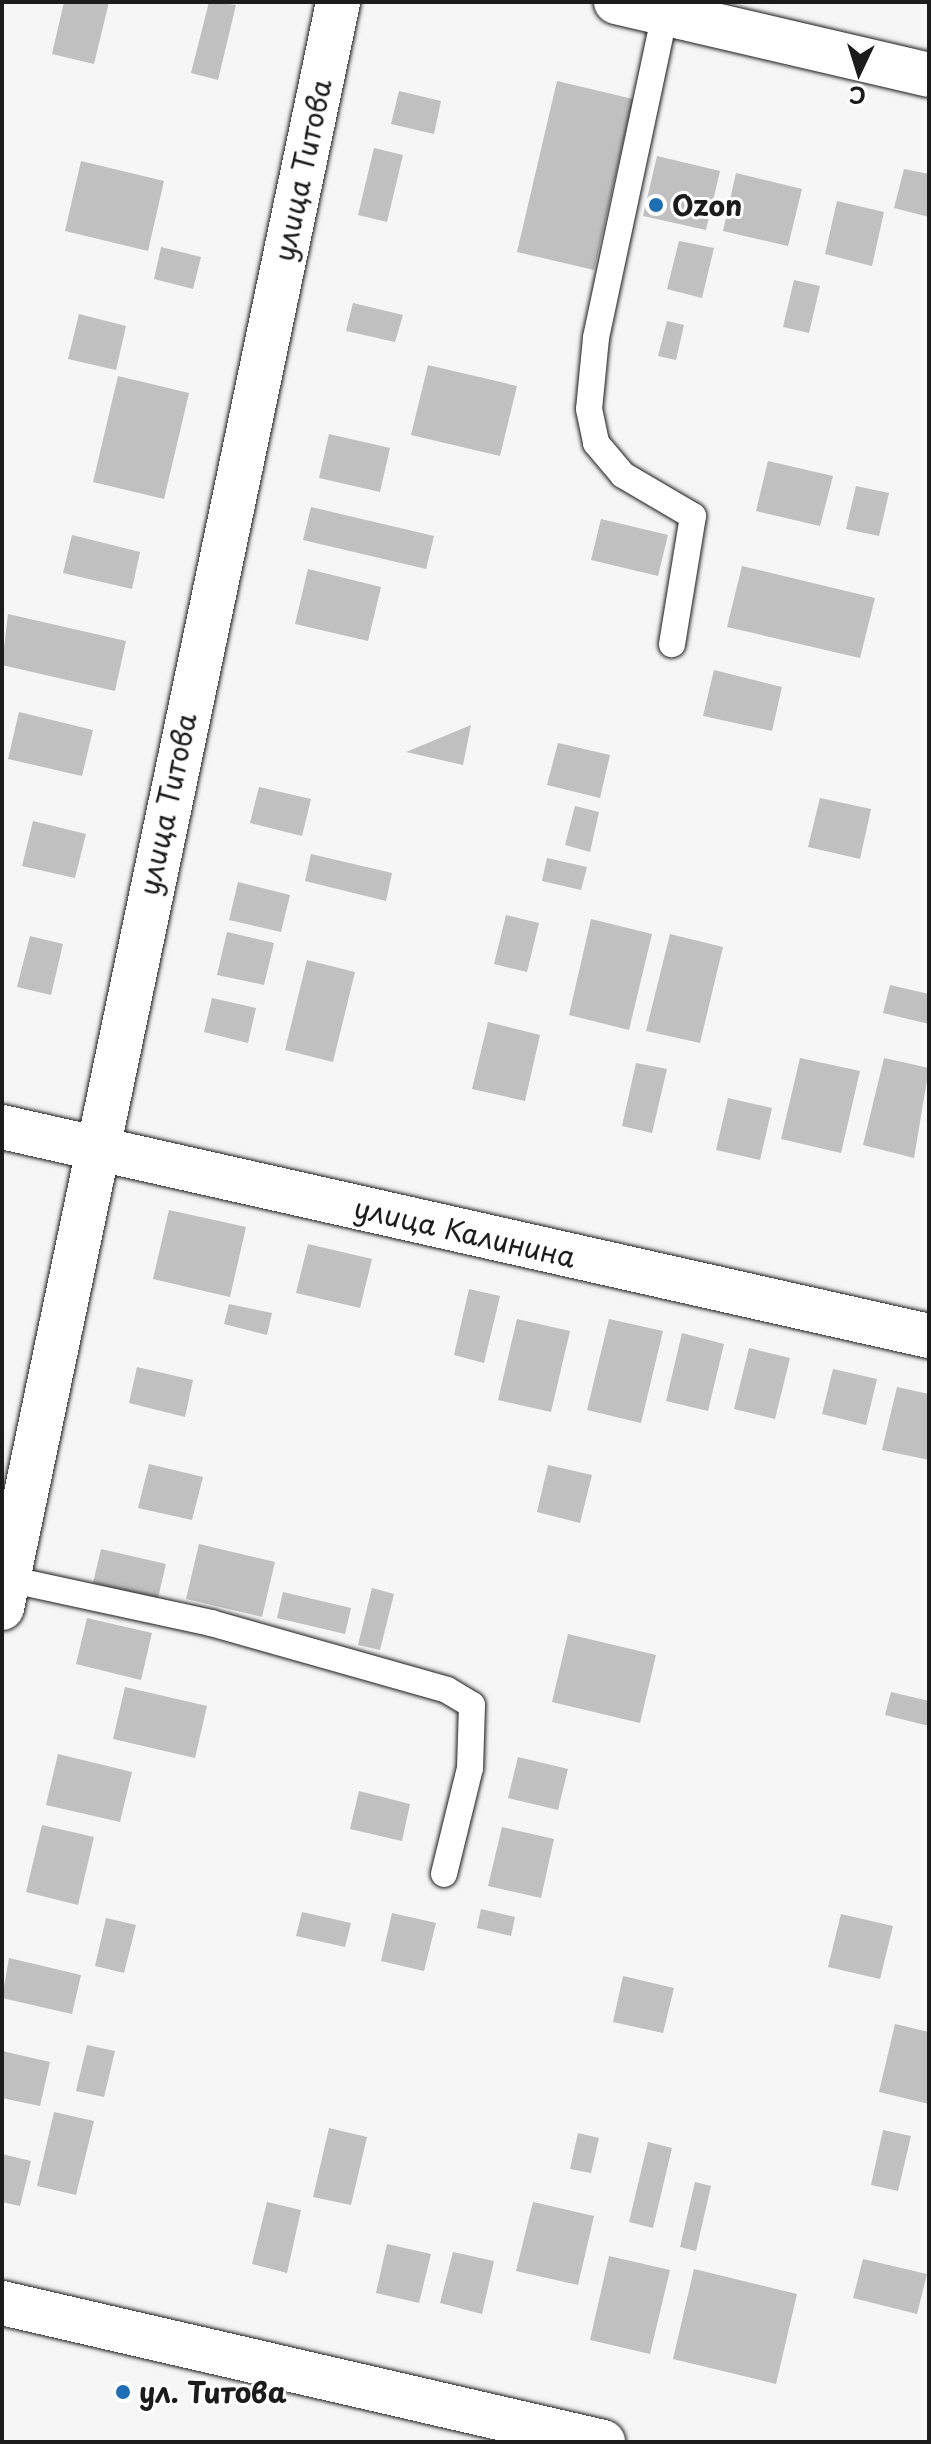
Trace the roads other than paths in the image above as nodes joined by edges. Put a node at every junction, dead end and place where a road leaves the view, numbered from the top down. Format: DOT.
graph roads {
  1 [pos="338,2"];
  2 [pos="616,2"];
  3 [pos="665,13"];
  4 [pos="929,75"];
  5 [pos="672,644"];
  6 [pos="2,1127"];
  7 [pos="94,1149"];
  8 [pos="929,1336"];
  9 [pos="5,1593"];
  10 [pos="444,1874"];
  11 [pos="2,2303"];
  12 [pos="603,2442"];
  1 -- 7 [label="street, улица Титова"];
  2 -- 3 [label="street"];
  3 -- 4 [label="street"];
  3 -- 5 [label="lane"];
  6 -- 7 [label="street, улица Калинина"];
  7 -- 8 [label="street, улица Калинина"];
  7 -- 9 [label="street, улица Титова"];
  9 -- 10 [label="lane"];
  11 -- 12 [label="street"];
}
